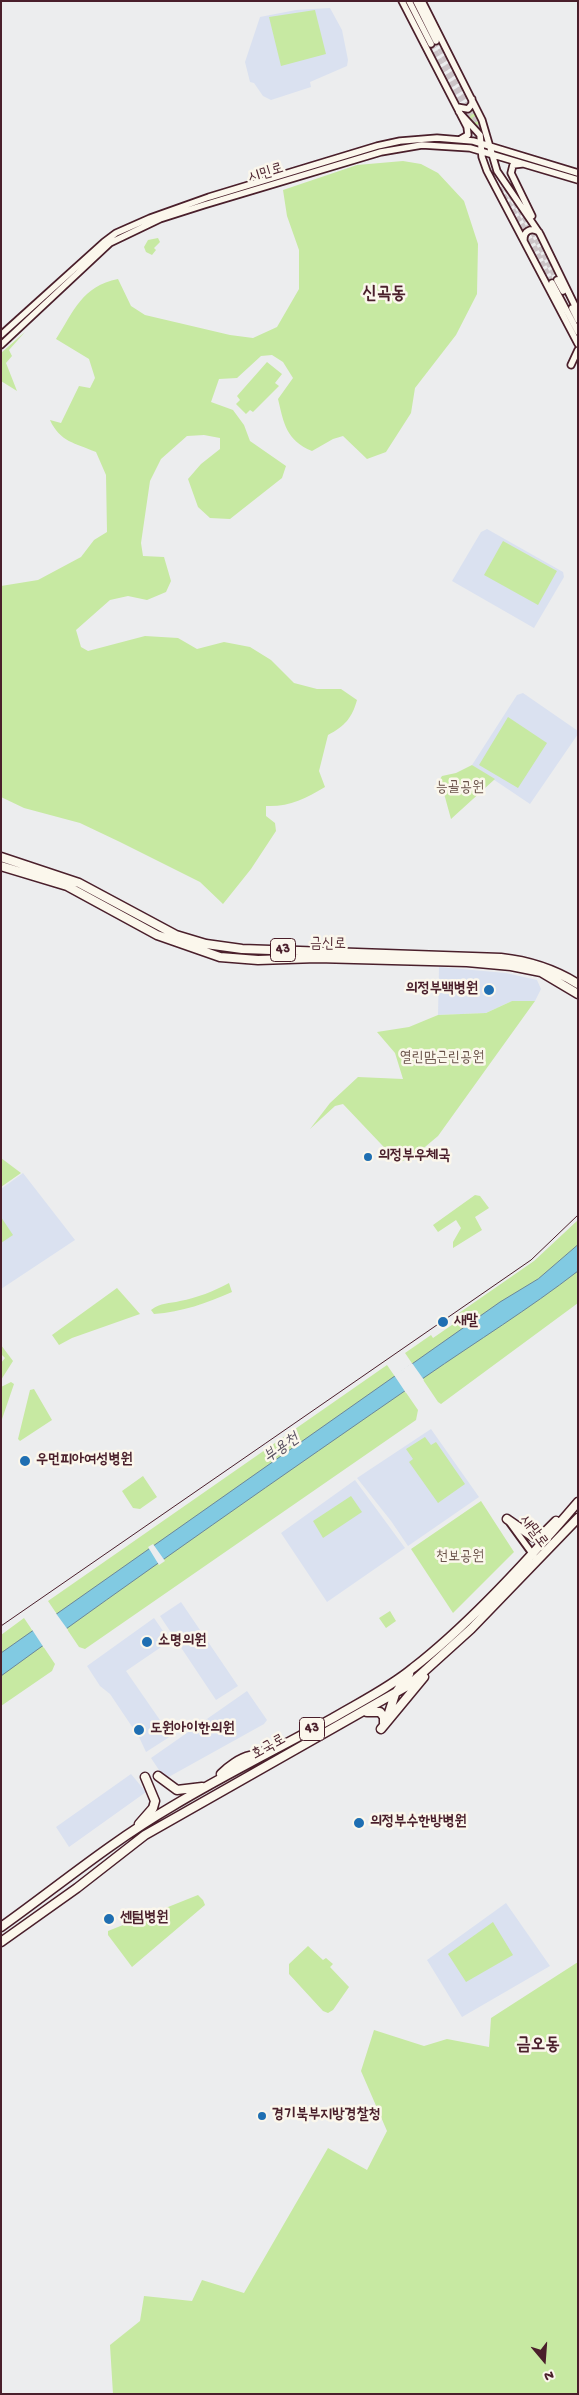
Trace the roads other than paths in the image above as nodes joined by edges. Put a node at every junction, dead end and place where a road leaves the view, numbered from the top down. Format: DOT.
graph roads {
  1 [pos="402,1"];
  2 [pos="409,1"];
  3 [pos="416,1"];
  4 [pos="422,1"];
  5 [pos="472,97"];
  6 [pos="456,106"];
  7 [pos="459,112"];
  8 [pos="455,139"];
  9 [pos="482,143"];
  10 [pos="490,145"];
  11 [pos="482,151"];
  12 [pos="491,153"];
  13 [pos="533,165"];
  14 [pos="578,172"];
  15 [pos="578,180"];
  16 [pos="540,234"];
  17 [pos="524,242"];
  18 [pos="578,312"];
  19 [pos="578,320"];
  20 [pos="578,332"];
  21 [pos="1,336"];
  22 [pos="578,344"];
  23 [pos="1,345"];
  24 [pos="578,350"];
  25 [pos="578,361"];
  26 [pos="1,857"];
  27 [pos="1,866"];
  28 [pos="578,984"];
  29 [pos="578,994"];
  30 [pos="578,1502"];
  31 [pos="578,1518"];
  32 [pos="507,1519"];
  33 [pos="532,1554"];
  34 [pos="538,1561"];
  35 [pos="433,1666"];
  36 [pos="413,1668"];
  37 [pos="395,1694"];
  38 [pos="356,1716"];
  39 [pos="384,1724"];
  40 [pos="278,1748"];
  41 [pos="158,1776"];
  42 [pos="145,1777"];
  43 [pos="209,1786"];
  44 [pos="198,1787"];
  45 [pos="137,1828"];
  46 [pos="1,1927"];
  47 [pos="1,1942"];
  1 -- 6 [label="street"];
  2 -- 3 [label="street"];
  4 -- 5 [label="street"];
  5 -- 6 [label="street"];
  5 -- 10 [label="street"];
  6 -- 7 [label="street"];
  7 -- 8 [label="street"];
  7 -- 9 [label="street"];
  8 -- 9 [label="street, 시민로"];
  8 -- 21 [label="street, 시민로"];
  9 -- 10 [label="street, 시민로"];
  9 -- 11 [label="street"];
  10 -- 12 [label="street"];
  10 -- 14 [label="street, 시민로"];
  11 -- 12 [label="street, 시민로"];
  11 -- 17 [label="street"];
  11 -- 23 [label="street, 시민로"];
  12 -- 13 [label="street, 시민로"];
  12 -- 16 [label="street"];
  13 -- 15 [label="street, 시민로"];
  13 -- 16 [label="street"];
  16 -- 17 [label="street"];
  16 -- 18 [label="street"];
  17 -- 22 [label="street"];
  19 -- 20 [label="street"];
  24 -- 25 [label="street"];
  26 -- 28 [label="main road, 금신로 / 43"];
  27 -- 29 [label="main road, 금신로 / 43"];
  30 -- 32 [label="main road"];
  30 -- 33 [label="main road, 호국로 / 43"];
  31 -- 34 [label="main road, 호국로 / 43"];
  32 -- 33 [label="street, 새말로"];
  33 -- 34 [label="street, 새말로"];
  33 -- 36 [label="main road, 호국로 / 43"];
  34 -- 35 [label="main road, 호국로 / 43"];
  35 -- 37 [label="main road, 호국로 / 43"];
  35 -- 39 [label="main road"];
  36 -- 37 [label="main road"];
  36 -- 40 [label="main road, 호국로 / 43"];
  37 -- 38 [label="main road, 호국로 / 43"];
  37 -- 39 [label="main road"];
  38 -- 39 [label="main road"];
  38 -- 47 [label="main road, 호국로 / 43"];
  40 -- 43 [label="main road, 호국로 / 43"];
  40 -- 44 [label="main road"];
  41 -- 44 [label="main road"];
  42 -- 45 [label="main road, 호국로"];
  43 -- 44 [label="main road"];
  43 -- 45 [label="main road, 호국로 / 43"];
  45 -- 46 [label="main road, 호국로 / 43"];
}
